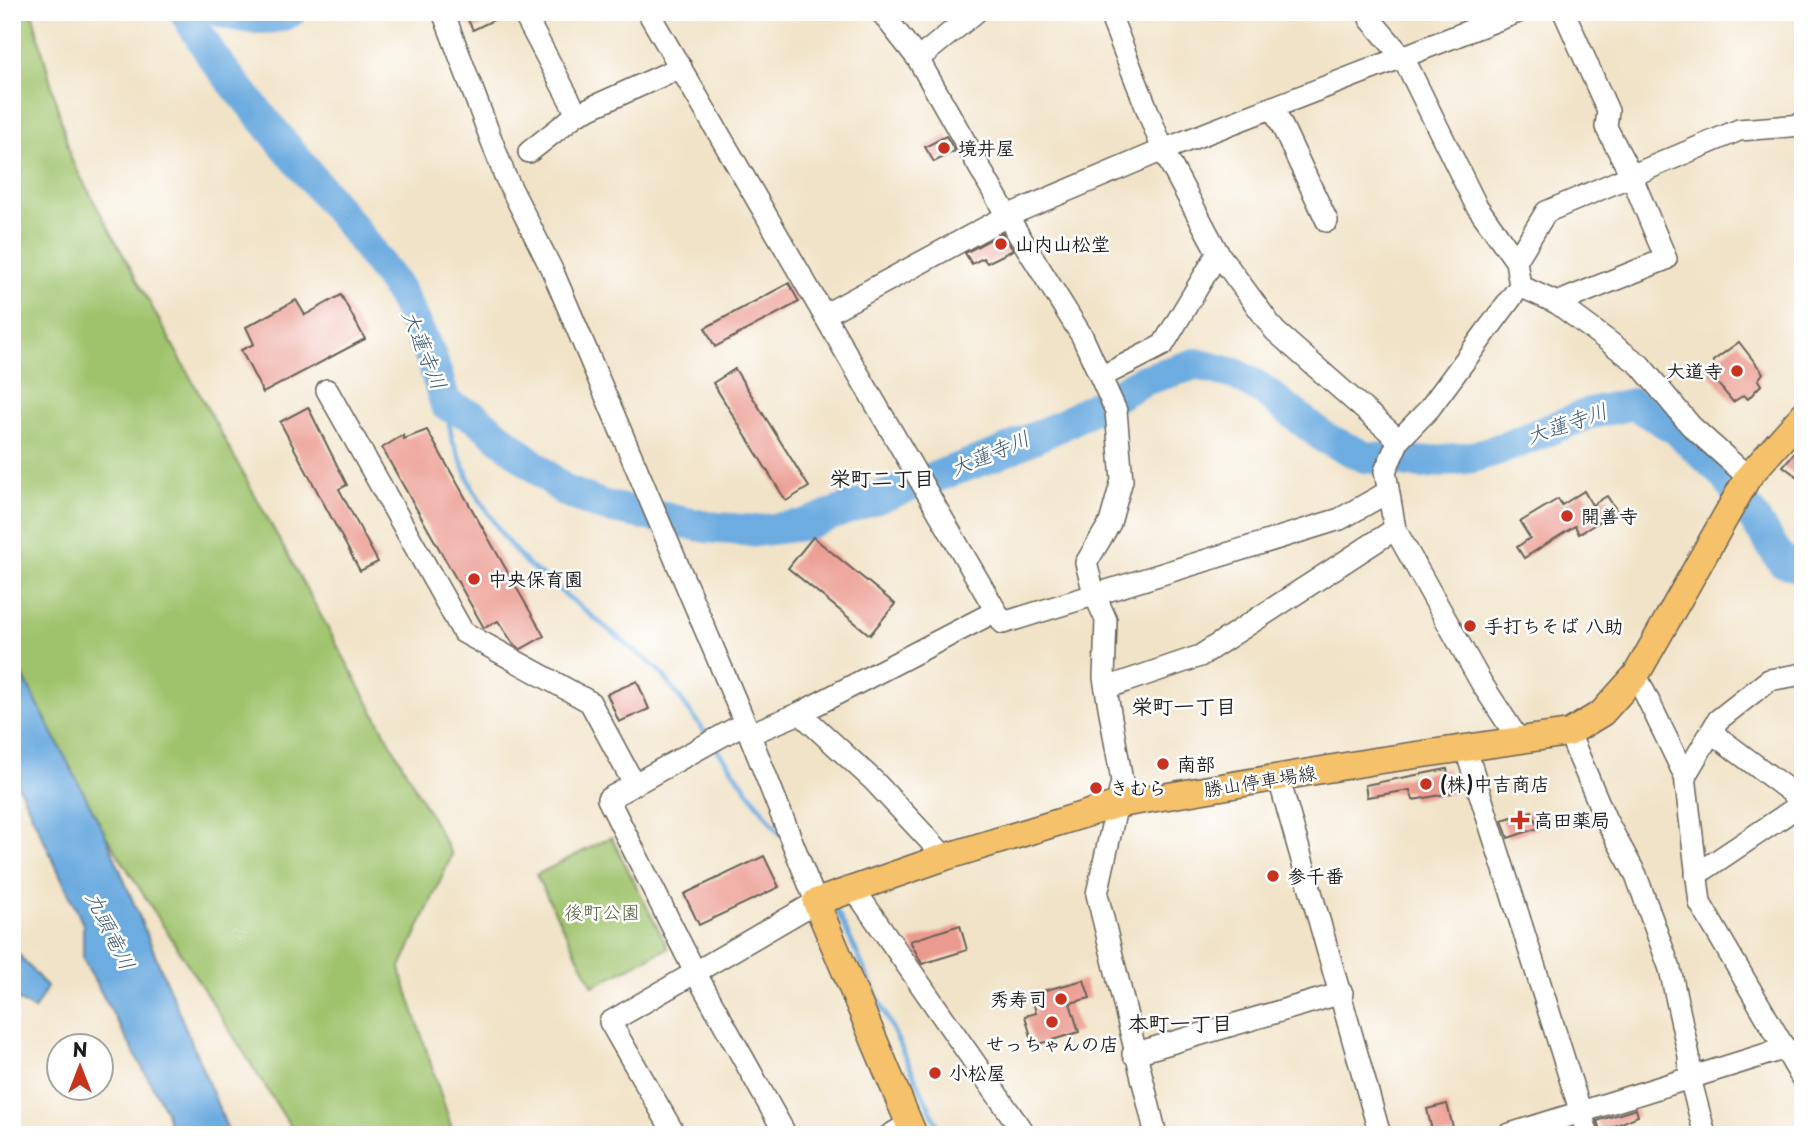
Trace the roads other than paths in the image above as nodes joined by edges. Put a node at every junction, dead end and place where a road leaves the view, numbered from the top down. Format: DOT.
graph roads {
  1 [pos="443,12"];
  2 [pos="523,12"];
  3 [pos="648,12"];
  4 [pos="881,12"];
  5 [pos="976,12"];
  6 [pos="1109,12"];
  7 [pos="1368,12"];
  8 [pos="1518,12"];
  9 [pos="1564,12"];
  10 [pos="918,59"];
  11 [pos="1404,59"];
  12 [pos="681,67"];
  13 [pos="1273,107"];
  14 [pos="578,114"];
  15 [pos="1803,125"];
  16 [pos="1163,150"];
  17 [pos="529,152"];
  18 [pos="1632,175"];
  19 [pos="1007,216"];
  20 [pos="1327,221"];
  21 [pos="1218,253"];
  22 [pos="1516,261"];
  23 [pos="1520,286"];
  24 [pos="1557,303"];
  25 [pos="824,315"];
  26 [pos="1101,377"];
  27 [pos="327,390"];
  28 [pos="1803,415"];
  29 [pos="1399,440"];
  30 [pos="1748,477"];
  31 [pos="1388,492"];
  32 [pos="1395,529"];
  33 [pos="1094,593"];
  34 [pos="999,617"];
  35 [pos="1803,674"];
  36 [pos="1636,675"];
  37 [pos="1106,688"];
  38 [pos="800,713"];
  39 [pos="747,729"];
  40 [pos="1711,732"];
  41 [pos="1569,733"];
  42 [pos="1520,742"];
  43 [pos="1466,750"];
  44 [pos="1685,776"];
  45 [pos="1279,779"];
  46 [pos="634,784"];
  47 [pos="1803,802"];
  48 [pos="1115,805"];
  49 [pos="945,857"];
  50 [pos="1696,875"];
  51 [pos="854,889"];
  52 [pos="816,902"];
  53 [pos="696,974"];
  54 [pos="1342,993"];
  55 [pos="1786,1048"];
  56 [pos="1133,1054"];
  57 [pos="1690,1078"];
  58 [pos="1803,1080"];
  59 [pos="1580,1113"];
  60 [pos="904,1131"];
  61 [pos="675,1135"];
  62 [pos="786,1135"];
  63 [pos="1024,1135"];
  64 [pos="1156,1135"];
  65 [pos="1380,1135"];
  66 [pos="1507,1135"];
  67 [pos="1588,1135"];
  68 [pos="1705,1135"];
  1 -- 39 [label="street"];
  2 -- 14 [label="street"];
  3 -- 12 [label="street"];
  4 -- 10 [label="street"];
  5 -- 10 [label="street"];
  6 -- 16 [label="street"];
  7 -- 11 [label="street"];
  8 -- 11 [label="street"];
  9 -- 18 [label="street"];
  10 -- 19 [label="street"];
  11 -- 13 [label="street"];
  11 -- 22 [label="street"];
  12 -- 14 [label="street"];
  12 -- 25 [label="street"];
  13 -- 16 [label="street"];
  13 -- 20 [label="street"];
  14 -- 17 [label="street"];
  15 -- 18 [label="street"];
  16 -- 19 [label="street"];
  16 -- 21 [label="street"];
  18 -- 22 [label="street"];
  18 -- 24 [label="street"];
  19 -- 25 [label="street"];
  19 -- 26 [label="street"];
  21 -- 26 [label="street"];
  21 -- 29 [label="street"];
  22 -- 23 [label="street"];
  23 -- 24 [label="street"];
  23 -- 29 [label="street"];
  24 -- 30 [label="street"];
  25 -- 34 [label="street"];
  26 -- 33 [label="street"];
  27 -- 46 [label="street"];
  28 -- 30 [label="main road, 勝山停車場線"];
  29 -- 31 [label="street"];
  30 -- 36 [label="main road, 勝山停車場線"];
  31 -- 32 [label="street"];
  31 -- 33 [label="street"];
  32 -- 37 [label="street"];
  32 -- 42 [label="street"];
  33 -- 34 [label="street"];
  33 -- 37 [label="street"];
  34 -- 38 [label="street"];
  35 -- 40 [label="street"];
  36 -- 41 [label="main road, 勝山停車場線"];
  36 -- 44 [label="street"];
  37 -- 48 [label="street"];
  38 -- 39 [label="street"];
  38 -- 49 [label="street"];
  39 -- 46 [label="street"];
  39 -- 52 [label="street"];
  40 -- 44 [label="street"];
  40 -- 47 [label="street"];
  41 -- 42 [label="main road, 勝山停車場線"];
  41 -- 57 [label="street"];
  42 -- 43 [label="main road, 勝山停車場線"];
  43 -- 45 [label="main road, 勝山停車場線"];
  43 -- 59 [label="street"];
  44 -- 50 [label="street"];
  45 -- 48 [label="main road, 勝山停車場線"];
  45 -- 54 [label="street"];
  46 -- 53 [label="street"];
  47 -- 50 [label="street"];
  48 -- 49 [label="main road, 勝山停車場線"];
  48 -- 56 [label="street"];
  49 -- 51 [label="main road, 勝山停車場線"];
  50 -- 55 [label="street"];
  51 -- 52 [label="main road, 勝山停車場線"];
  51 -- 63 [label="street"];
  52 -- 53 [label="street"];
  52 -- 60 [label="main road"];
  53 -- 61 [label="street"];
  53 -- 62 [label="street"];
  54 -- 56 [label="street"];
  54 -- 65 [label="street"];
  55 -- 57 [label="street"];
  55 -- 58 [label="street"];
  56 -- 64 [label="street"];
  57 -- 59 [label="street"];
  57 -- 68 [label="street"];
  59 -- 66 [label="street"];
  59 -- 67 [label="street"];
}
